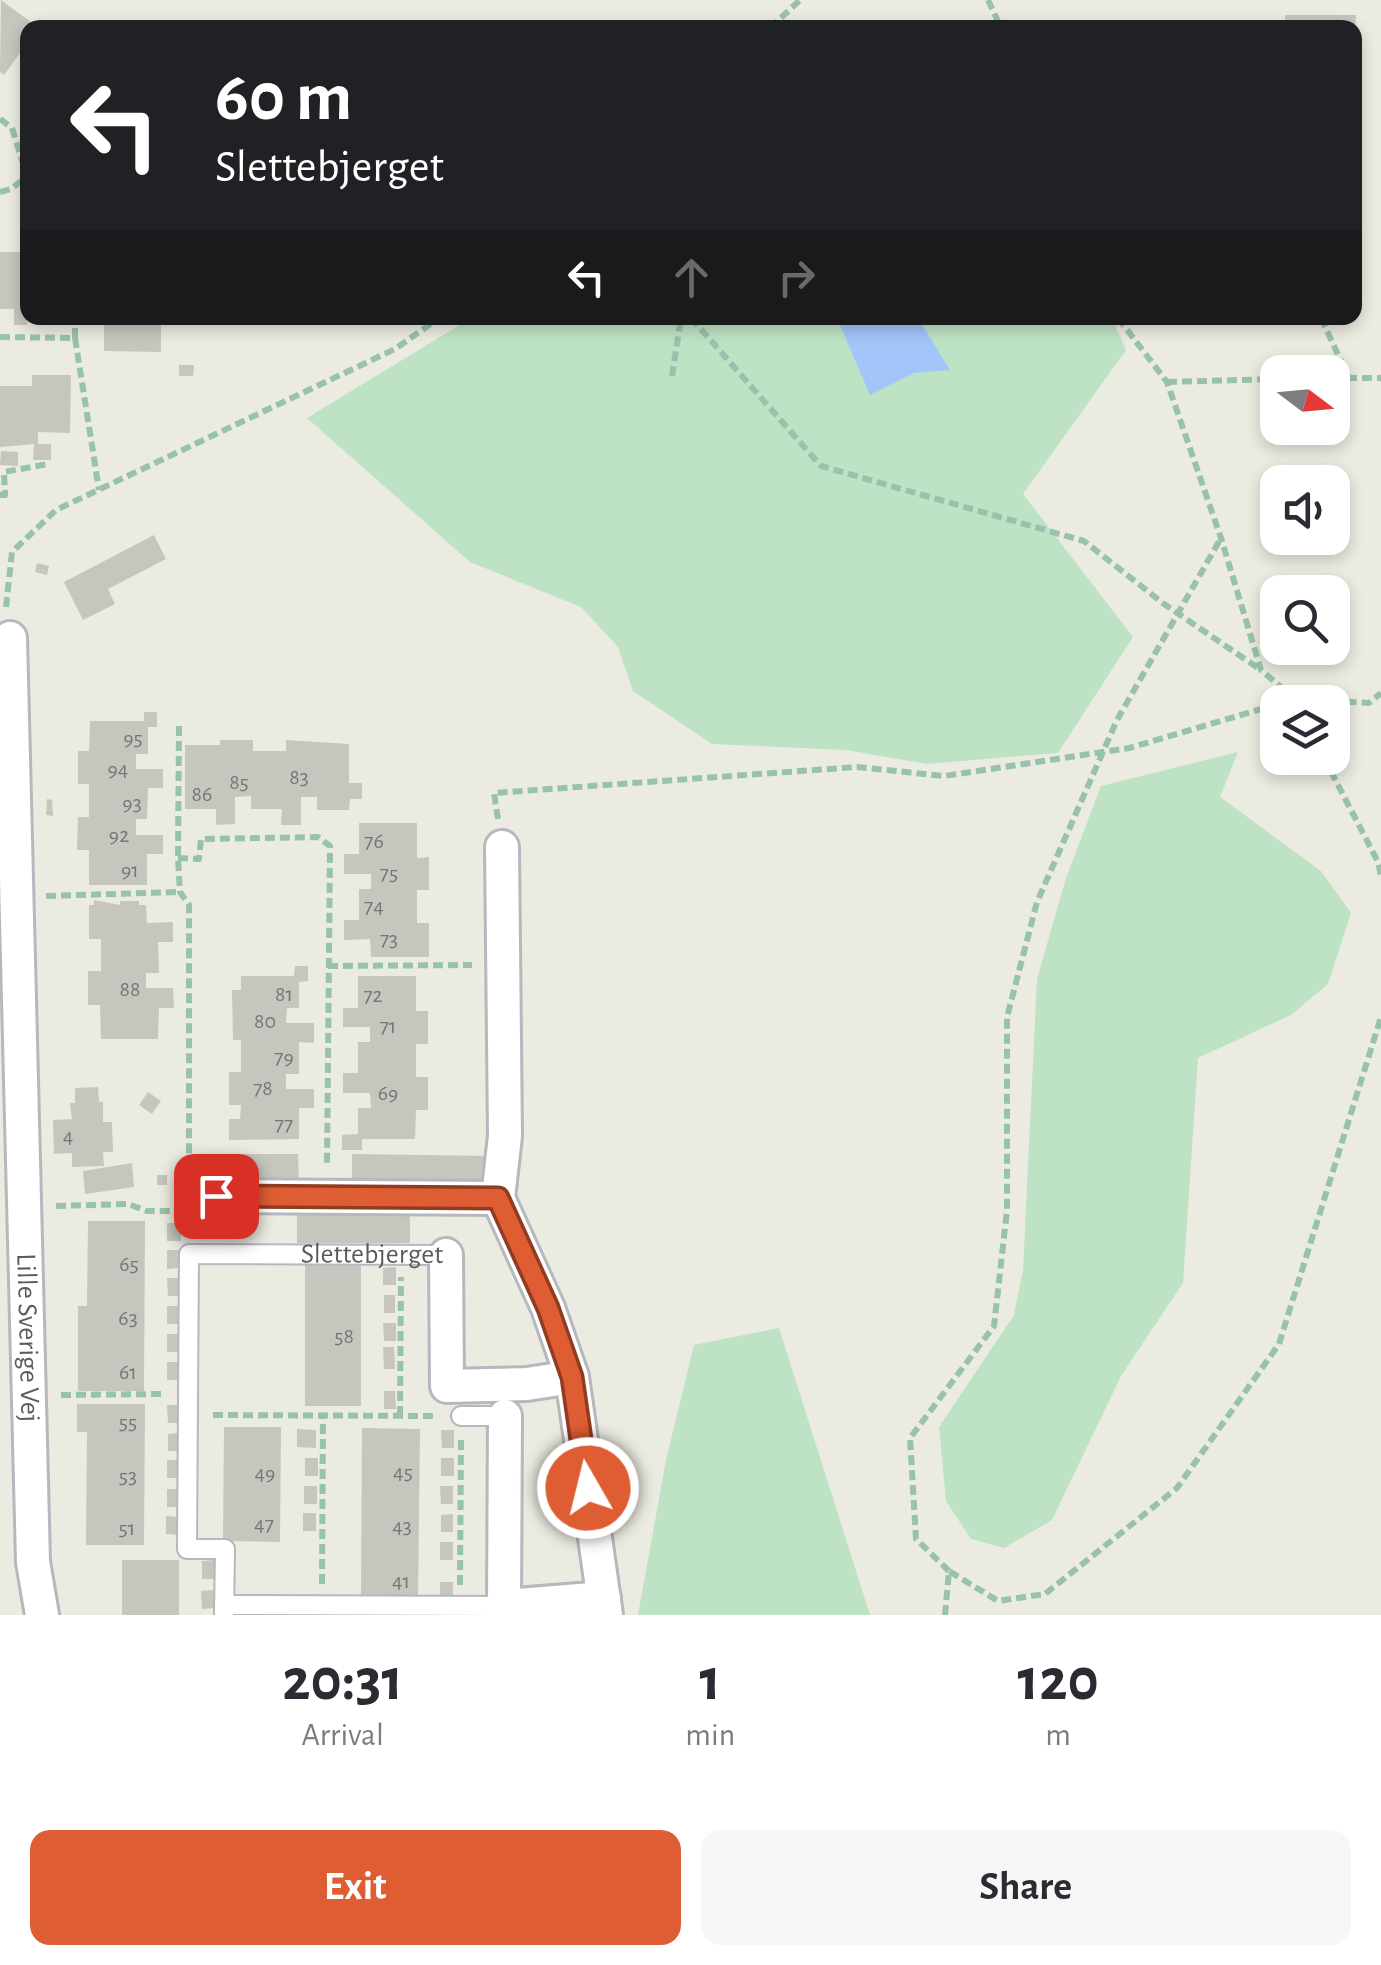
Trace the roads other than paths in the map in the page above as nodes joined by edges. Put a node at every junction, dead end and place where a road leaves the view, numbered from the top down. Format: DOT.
graph roads {
  1 [pos="10,638"];
  2 [pos="502,847"];
  3 [pos="498,1198"];
  4 [pos="202,1204"];
  5 [pos="446,1256"];
  6 [pos="572,1377"];
  7 [pos="461,1416"];
  8 [pos="505,1416"];
  9 [pos="504,1606"];
  10 [pos="605,1606"];
  11 [pos="542,1609"];
  12 [pos="224,1610"];
  13 [pos="42,1615"];
  1 -- 13 [label="street, Lille Sverige Vej"];
  2 -- 3 [label="street"];
  3 -- 4 [label="street"];
  3 -- 6 [label="street"];
  5 -- 6 [label="street, Slettebjerget"];
  5 -- 12 [label="lane, Slettebjerget"];
  6 -- 10 [label="street"];
  7 -- 8 [label="lane"];
  8 -- 9 [label="street"];
  9 -- 11 [label="street"];
  9 -- 12 [label="lane"];
  10 -- 11 [label="street"];
}
